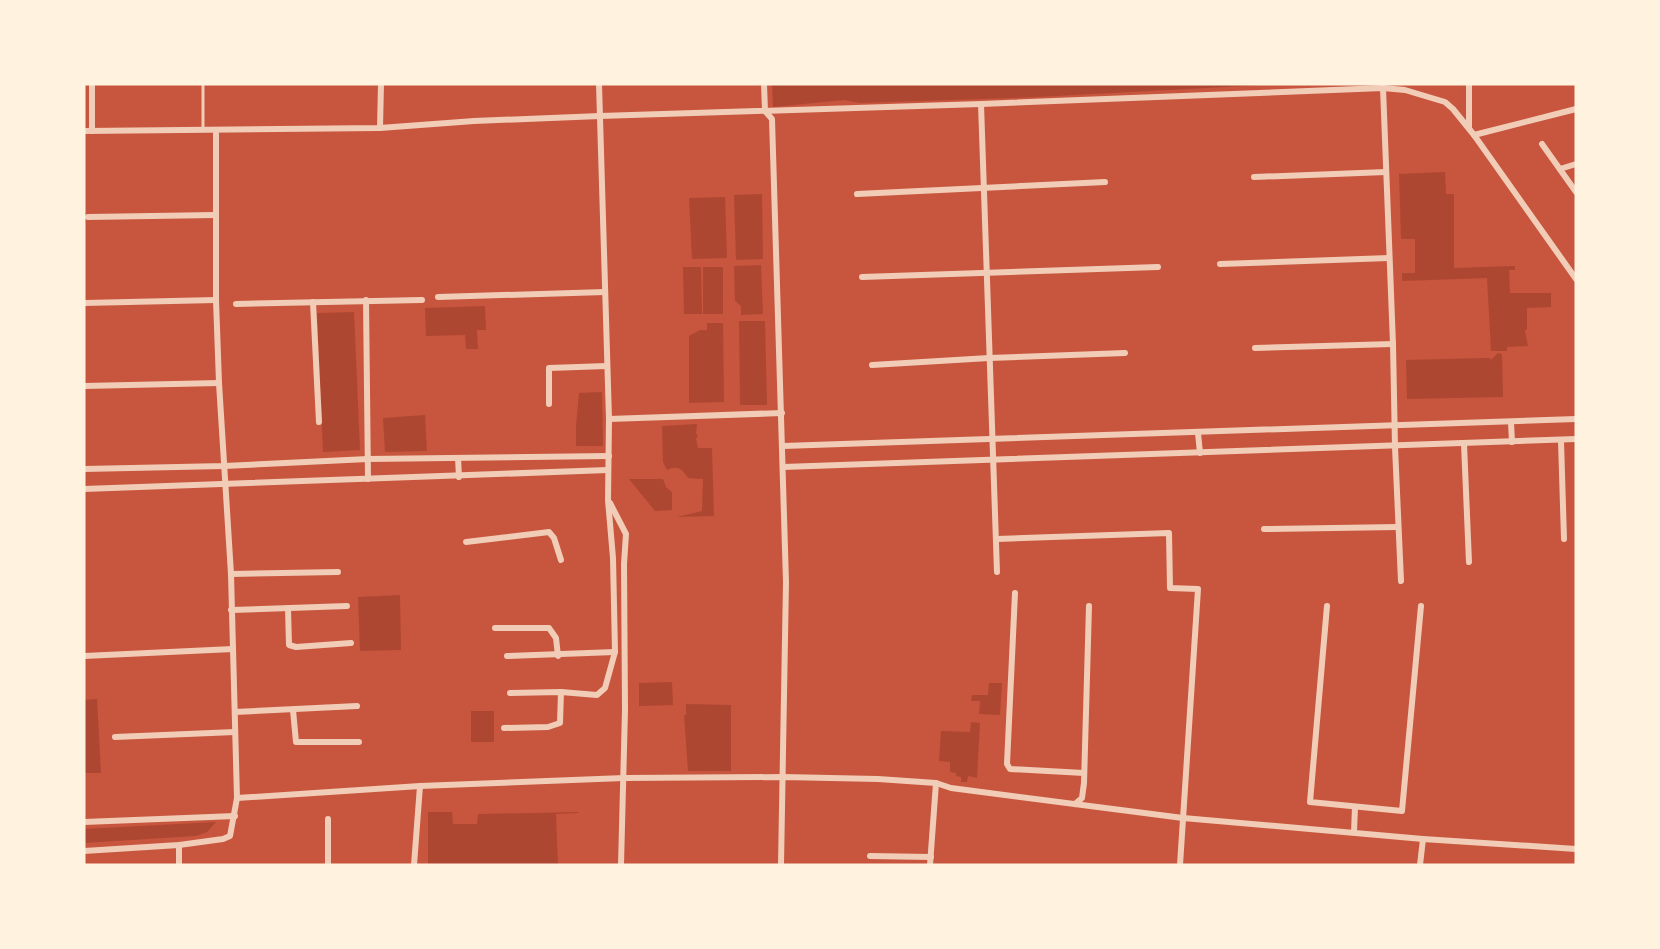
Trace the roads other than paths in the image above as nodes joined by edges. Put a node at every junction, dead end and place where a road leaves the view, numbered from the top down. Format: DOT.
graph roads {
  1 [pos="92,84"];
  2 [pos="203,84"];
  3 [pos="381,84"];
  4 [pos="599,84"];
  5 [pos="764,84"];
  6 [pos="1469,84"];
  7 [pos="1383,88"];
  8 [pos="981,104"];
  9 [pos="1576,109"];
  10 [pos="765,111"];
  11 [pos="600,116"];
  12 [pos="380,128"];
  13 [pos="1469,128"];
  14 [pos="203,130"];
  15 [pos="216,130"];
  16 [pos="84,131"];
  17 [pos="92,131"];
  18 [pos="1474,135"];
  19 [pos="1542,144"];
  20 [pos="1576,164"];
  21 [pos="1560,169"];
  22 [pos="1386,172"];
  23 [pos="1254,177"];
  24 [pos="1105,182"];
  25 [pos="984,187"];
  26 [pos="1576,192"];
  27 [pos="857,194"];
  28 [pos="215,215"];
  29 [pos="88,217"];
  30 [pos="1389,258"];
  31 [pos="1221,264"];
  32 [pos="1158,267"];
  33 [pos="987,273"];
  34 [pos="862,277"];
  35 [pos="1576,279"];
  36 [pos="605,292"];
  37 [pos="438,297"];
  38 [pos="216,300"];
  39 [pos="366,300"];
  40 [pos="423,300"];
  41 [pos="313,302"];
  42 [pos="84,303"];
  43 [pos="236,304"];
  44 [pos="1393,344"];
  45 [pos="1255,348"];
  46 [pos="1125,353"];
  47 [pos="989,358"];
  48 [pos="607,366"];
  49 [pos="872,366"];
  50 [pos="219,382"];
  51 [pos="84,386"];
  52 [pos="549,404"];
  53 [pos="782,413"];
  54 [pos="609,419"];
  55 [pos="1576,419"];
  56 [pos="318,422"];
  57 [pos="1511,423"];
  58 [pos="1394,426"];
  59 [pos="1198,433"];
  60 [pos="994,439"];
  61 [pos="1576,439"];
  62 [pos="1561,441"];
  63 [pos="1512,442"];
  64 [pos="1464,444"];
  65 [pos="783,446"];
  66 [pos="1395,447"];
  67 [pos="1200,453"];
  68 [pos="609,456"];
  69 [pos="458,458"];
  70 [pos="368,459"];
  71 [pos="995,461"];
  72 [pos="224,466"];
  73 [pos="783,467"];
  74 [pos="84,470"];
  75 [pos="608,470"];
  76 [pos="459,477"];
  77 [pos="368,479"];
  78 [pos="226,482"];
  79 [pos="84,489"];
  80 [pos="608,500"];
  81 [pos="1398,527"];
  82 [pos="1264,529"];
  83 [pos="997,539"];
  84 [pos="1564,539"];
  85 [pos="466,542"];
  86 [pos="561,560"];
  87 [pos="1469,562"];
  88 [pos="338,572"];
  89 [pos="998,572"];
  90 [pos="231,574"];
  91 [pos="1401,580"];
  92 [pos="1015,593"];
  93 [pos="347,606"];
  94 [pos="1089,606"];
  95 [pos="1327,606"];
  96 [pos="1421,606"];
  97 [pos="288,608"];
  98 [pos="231,610"];
  99 [pos="495,628"];
  100 [pos="351,643"];
  101 [pos="232,650"];
  102 [pos="615,652"];
  103 [pos="84,656"];
  104 [pos="507,656"];
  105 [pos="558,656"];
  106 [pos="561,692"];
  107 [pos="510,693"];
  108 [pos="357,706"];
  109 [pos="293,710"];
  110 [pos="235,712"];
  111 [pos="504,728"];
  112 [pos="235,732"];
  113 [pos="114,737"];
  114 [pos="359,742"];
  115 [pos="1084,773"];
  116 [pos="783,777"];
  117 [pos="624,778"];
  118 [pos="936,783"];
  119 [pos="420,786"];
  120 [pos="237,798"];
  121 [pos="1075,804"];
  122 [pos="1355,807"];
  123 [pos="235,816"];
  124 [pos="1183,818"];
  125 [pos="328,819"];
  126 [pos="84,822"];
  127 [pos="1354,832"];
  128 [pos="1423,839"];
  129 [pos="179,845"];
  130 [pos="1576,849"];
  131 [pos="84,851"];
  132 [pos="870,856"];
  133 [pos="931,857"];
  134 [pos="179,865"];
  135 [pos="328,865"];
  136 [pos="414,865"];
  137 [pos="621,865"];
  138 [pos="781,865"];
  139 [pos="930,865"];
  140 [pos="1180,865"];
  141 [pos="1420,865"];
  1 -- 17 [label="street"];
  2 -- 14 [label="lane"];
  3 -- 12 [label="street"];
  4 -- 11 [label="street"];
  5 -- 10 [label="street"];
  6 -- 13 [label="street"];
  7 -- 8 [label="street"];
  7 -- 13 [label="street"];
  7 -- 22 [label="street"];
  8 -- 10 [label="street"];
  8 -- 25 [label="street"];
  9 -- 18 [label="street"];
  10 -- 11 [label="street"];
  10 -- 53 [label="street"];
  11 -- 12 [label="street"];
  11 -- 36 [label="street"];
  12 -- 15 [label="street"];
  13 -- 18 [label="street"];
  14 -- 15 [label="street"];
  14 -- 17 [label="street"];
  15 -- 28 [label="street"];
  16 -- 17 [label="street"];
  18 -- 35 [label="street"];
  19 -- 21 [label="street"];
  20 -- 21 [label="street"];
  21 -- 26 [label="street"];
  22 -- 23 [label="street"];
  22 -- 30 [label="street"];
  24 -- 25 [label="street"];
  25 -- 27 [label="street"];
  25 -- 33 [label="street"];
  28 -- 29 [label="street"];
  28 -- 38 [label="street"];
  30 -- 31 [label="street"];
  30 -- 44 [label="street"];
  32 -- 33 [label="street"];
  33 -- 34 [label="street"];
  33 -- 47 [label="street"];
  36 -- 37 [label="street"];
  36 -- 48 [label="street"];
  38 -- 42 [label="street"];
  38 -- 50 [label="street"];
  39 -- 40 [label="street"];
  39 -- 41 [label="street"];
  39 -- 70 [label="street"];
  41 -- 43 [label="street"];
  41 -- 56 [label="street"];
  44 -- 45 [label="street"];
  44 -- 58 [label="street"];
  46 -- 47 [label="street"];
  47 -- 49 [label="street"];
  47 -- 60 [label="street"];
  48 -- 52 [label="street"];
  48 -- 54 [label="street"];
  50 -- 51 [label="street"];
  50 -- 72 [label="street"];
  53 -- 54 [label="street"];
  53 -- 65 [label="street"];
  54 -- 68 [label="street"];
  55 -- 57 [label="street"];
  57 -- 58 [label="street"];
  57 -- 63 [label="street"];
  58 -- 59 [label="street"];
  58 -- 66 [label="street"];
  59 -- 60 [label="street"];
  59 -- 67 [label="street"];
  60 -- 65 [label="street"];
  60 -- 71 [label="street"];
  61 -- 62 [label="street"];
  62 -- 63 [label="street"];
  62 -- 84 [label="street"];
  63 -- 64 [label="street"];
  64 -- 66 [label="street"];
  64 -- 87 [label="street"];
  65 -- 73 [label="street"];
  66 -- 67 [label="street"];
  66 -- 81 [label="street"];
  67 -- 71 [label="street"];
  68 -- 69 [label="street"];
  68 -- 75 [label="street"];
  69 -- 70 [label="street"];
  69 -- 76 [label="street"];
  70 -- 72 [label="street"];
  70 -- 77 [label="street"];
  71 -- 73 [label="street"];
  71 -- 83 [label="street"];
  72 -- 74 [label="street"];
  72 -- 78 [label="street"];
  73 -- 116 [label="street"];
  75 -- 76 [label="street"];
  75 -- 80 [label="street"];
  76 -- 77 [label="street"];
  77 -- 78 [label="street"];
  78 -- 79 [label="street"];
  78 -- 90 [label="street"];
  80 -- 102 [label="street"];
  80 -- 117 [label="street"];
  81 -- 82 [label="street"];
  81 -- 91 [label="street"];
  83 -- 89 [label="street"];
  83 -- 124 [label="street"];
  85 -- 86 [label="street"];
  88 -- 90 [label="street"];
  90 -- 98 [label="street"];
  92 -- 115 [label="street"];
  93 -- 97 [label="street"];
  94 -- 115 [label="street"];
  95 -- 122 [label="street"];
  96 -- 122 [label="street"];
  97 -- 98 [label="street"];
  97 -- 100 [label="street"];
  98 -- 101 [label="street"];
  99 -- 105 [label="street"];
  101 -- 103 [label="street"];
  101 -- 110 [label="street"];
  102 -- 105 [label="street"];
  102 -- 106 [label="street"];
  104 -- 105 [label="street"];
  106 -- 107 [label="street"];
  106 -- 111 [label="street"];
  108 -- 109 [label="street"];
  109 -- 110 [label="street"];
  109 -- 114 [label="street"];
  110 -- 112 [label="street"];
  112 -- 113 [label="street"];
  112 -- 120 [label="street"];
  115 -- 121 [label="street"];
  116 -- 117 [label="street"];
  116 -- 118 [label="street"];
  116 -- 138 [label="street"];
  117 -- 119 [label="street"];
  117 -- 137 [label="street"];
  118 -- 121 [label="street"];
  118 -- 133 [label="street"];
  119 -- 120 [label="street"];
  119 -- 136 [label="street"];
  120 -- 123 [label="street"];
  121 -- 124 [label="street"];
  122 -- 127 [label="street"];
  123 -- 126 [label="street"];
  123 -- 129 [label="street"];
  124 -- 127 [label="street"];
  124 -- 140 [label="street"];
  125 -- 135 [label="street"];
  127 -- 128 [label="street"];
  128 -- 130 [label="street"];
  128 -- 141 [label="street"];
  129 -- 131 [label="street"];
  129 -- 134 [label="street"];
  132 -- 133 [label="street"];
  133 -- 139 [label="street"];
}
